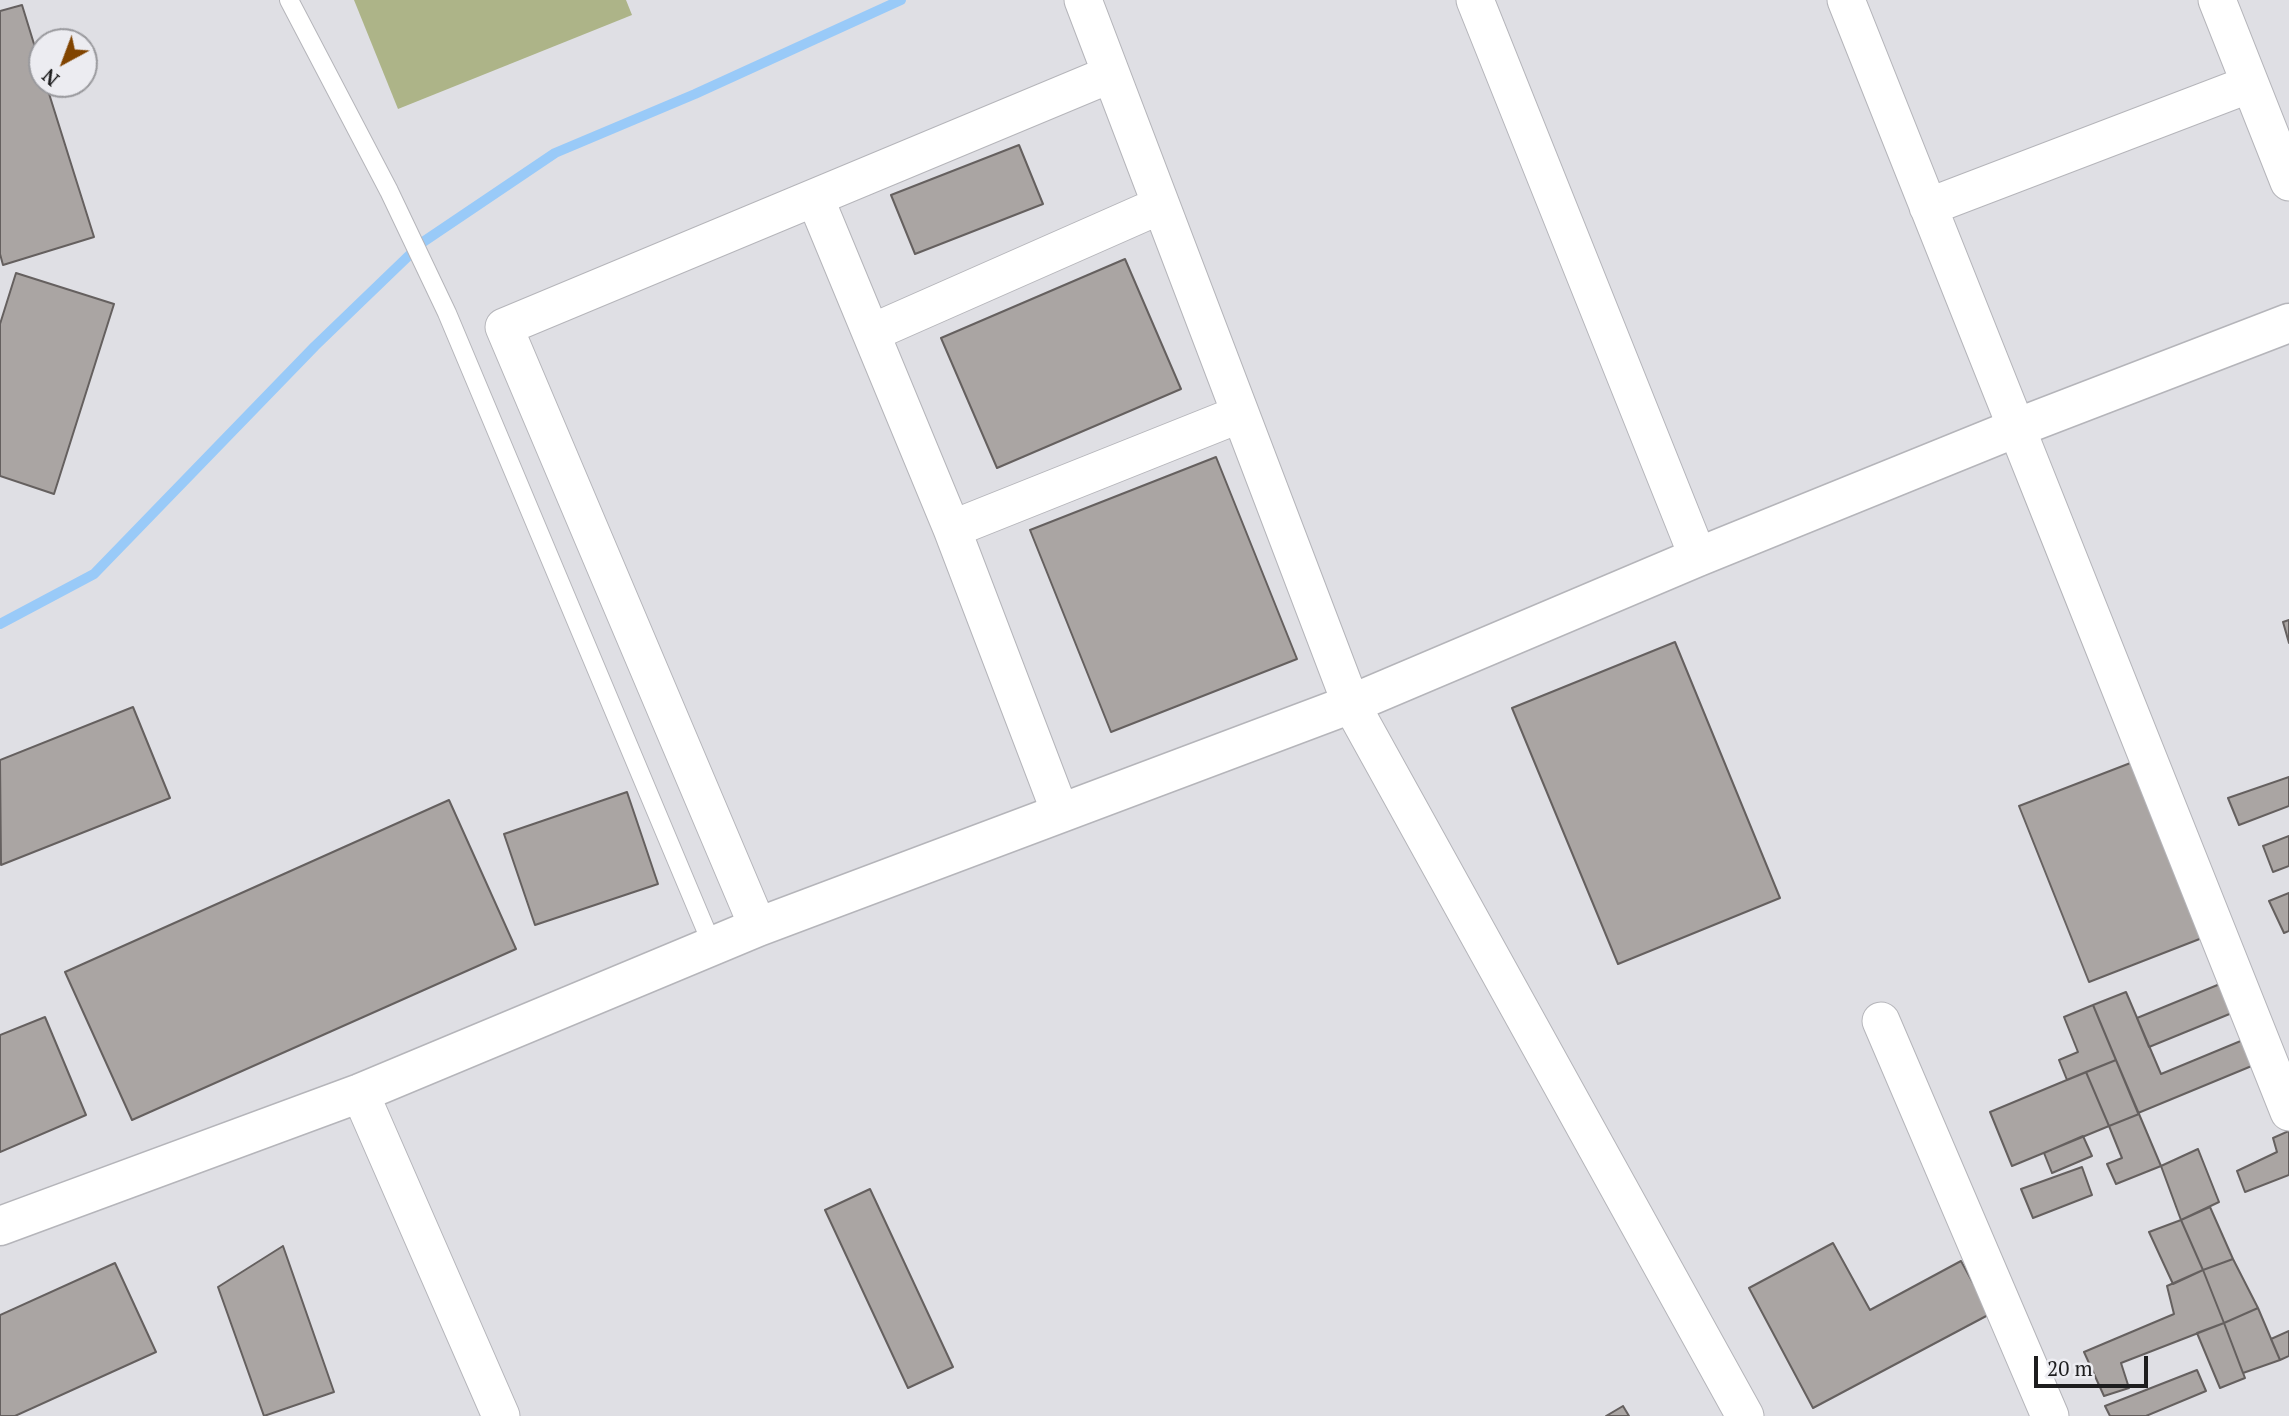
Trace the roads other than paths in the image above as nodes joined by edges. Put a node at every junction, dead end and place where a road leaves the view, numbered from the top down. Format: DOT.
graph roads {
  1 [pos="289,0"];
  2 [pos="1083,0"];
  3 [pos="1475,0"];
  4 [pos="1846,0"];
  5 [pos="2217,0"];
  6 [pos="1111,74"];
  7 [pos="2250,83"];
  8 [pos="2289,182"];
  9 [pos="815,198"];
  10 [pos="1161,205"];
  11 [pos="1928,207"];
  12 [pos="2289,323"];
  13 [pos="871,333"];
  14 [pos="1240,414"];
  15 [pos="2016,428"];
  16 [pos="952,529"];
  17 [pos="1698,557"];
  18 [pos="1351,704"];
  19 [pos="1060,812"];
  20 [pos="758,928"];
  21 [pos="713,947"];
  22 [pos="1881,1021"];
  23 [pos="360,1093"];
  24 [pos="2289,1112"];
  25 [pos="0,1226"];
  26 [pos="501,1416"];
  27 [pos="1745,1416"];
  28 [pos="2050,1416"];
  1 -- 21 [label="lane"];
  2 -- 6 [label="street"];
  3 -- 17 [label="street"];
  4 -- 11 [label="street"];
  5 -- 7 [label="street"];
  6 -- 9 [label="street"];
  6 -- 10 [label="street"];
  7 -- 8 [label="street"];
  7 -- 11 [label="street"];
  9 -- 13 [label="street"];
  9 -- 20 [label="street"];
  10 -- 13 [label="street"];
  10 -- 14 [label="street"];
  11 -- 15 [label="street"];
  12 -- 15 [label="street"];
  13 -- 16 [label="street"];
  14 -- 16 [label="street"];
  14 -- 18 [label="street"];
  15 -- 17 [label="street"];
  15 -- 24 [label="street"];
  16 -- 19 [label="street"];
  17 -- 18 [label="street"];
  18 -- 19 [label="street"];
  18 -- 27 [label="street"];
  19 -- 20 [label="street"];
  20 -- 21 [label="street"];
  21 -- 23 [label="street"];
  22 -- 28 [label="street"];
  23 -- 25 [label="street"];
  23 -- 26 [label="street"];
}
